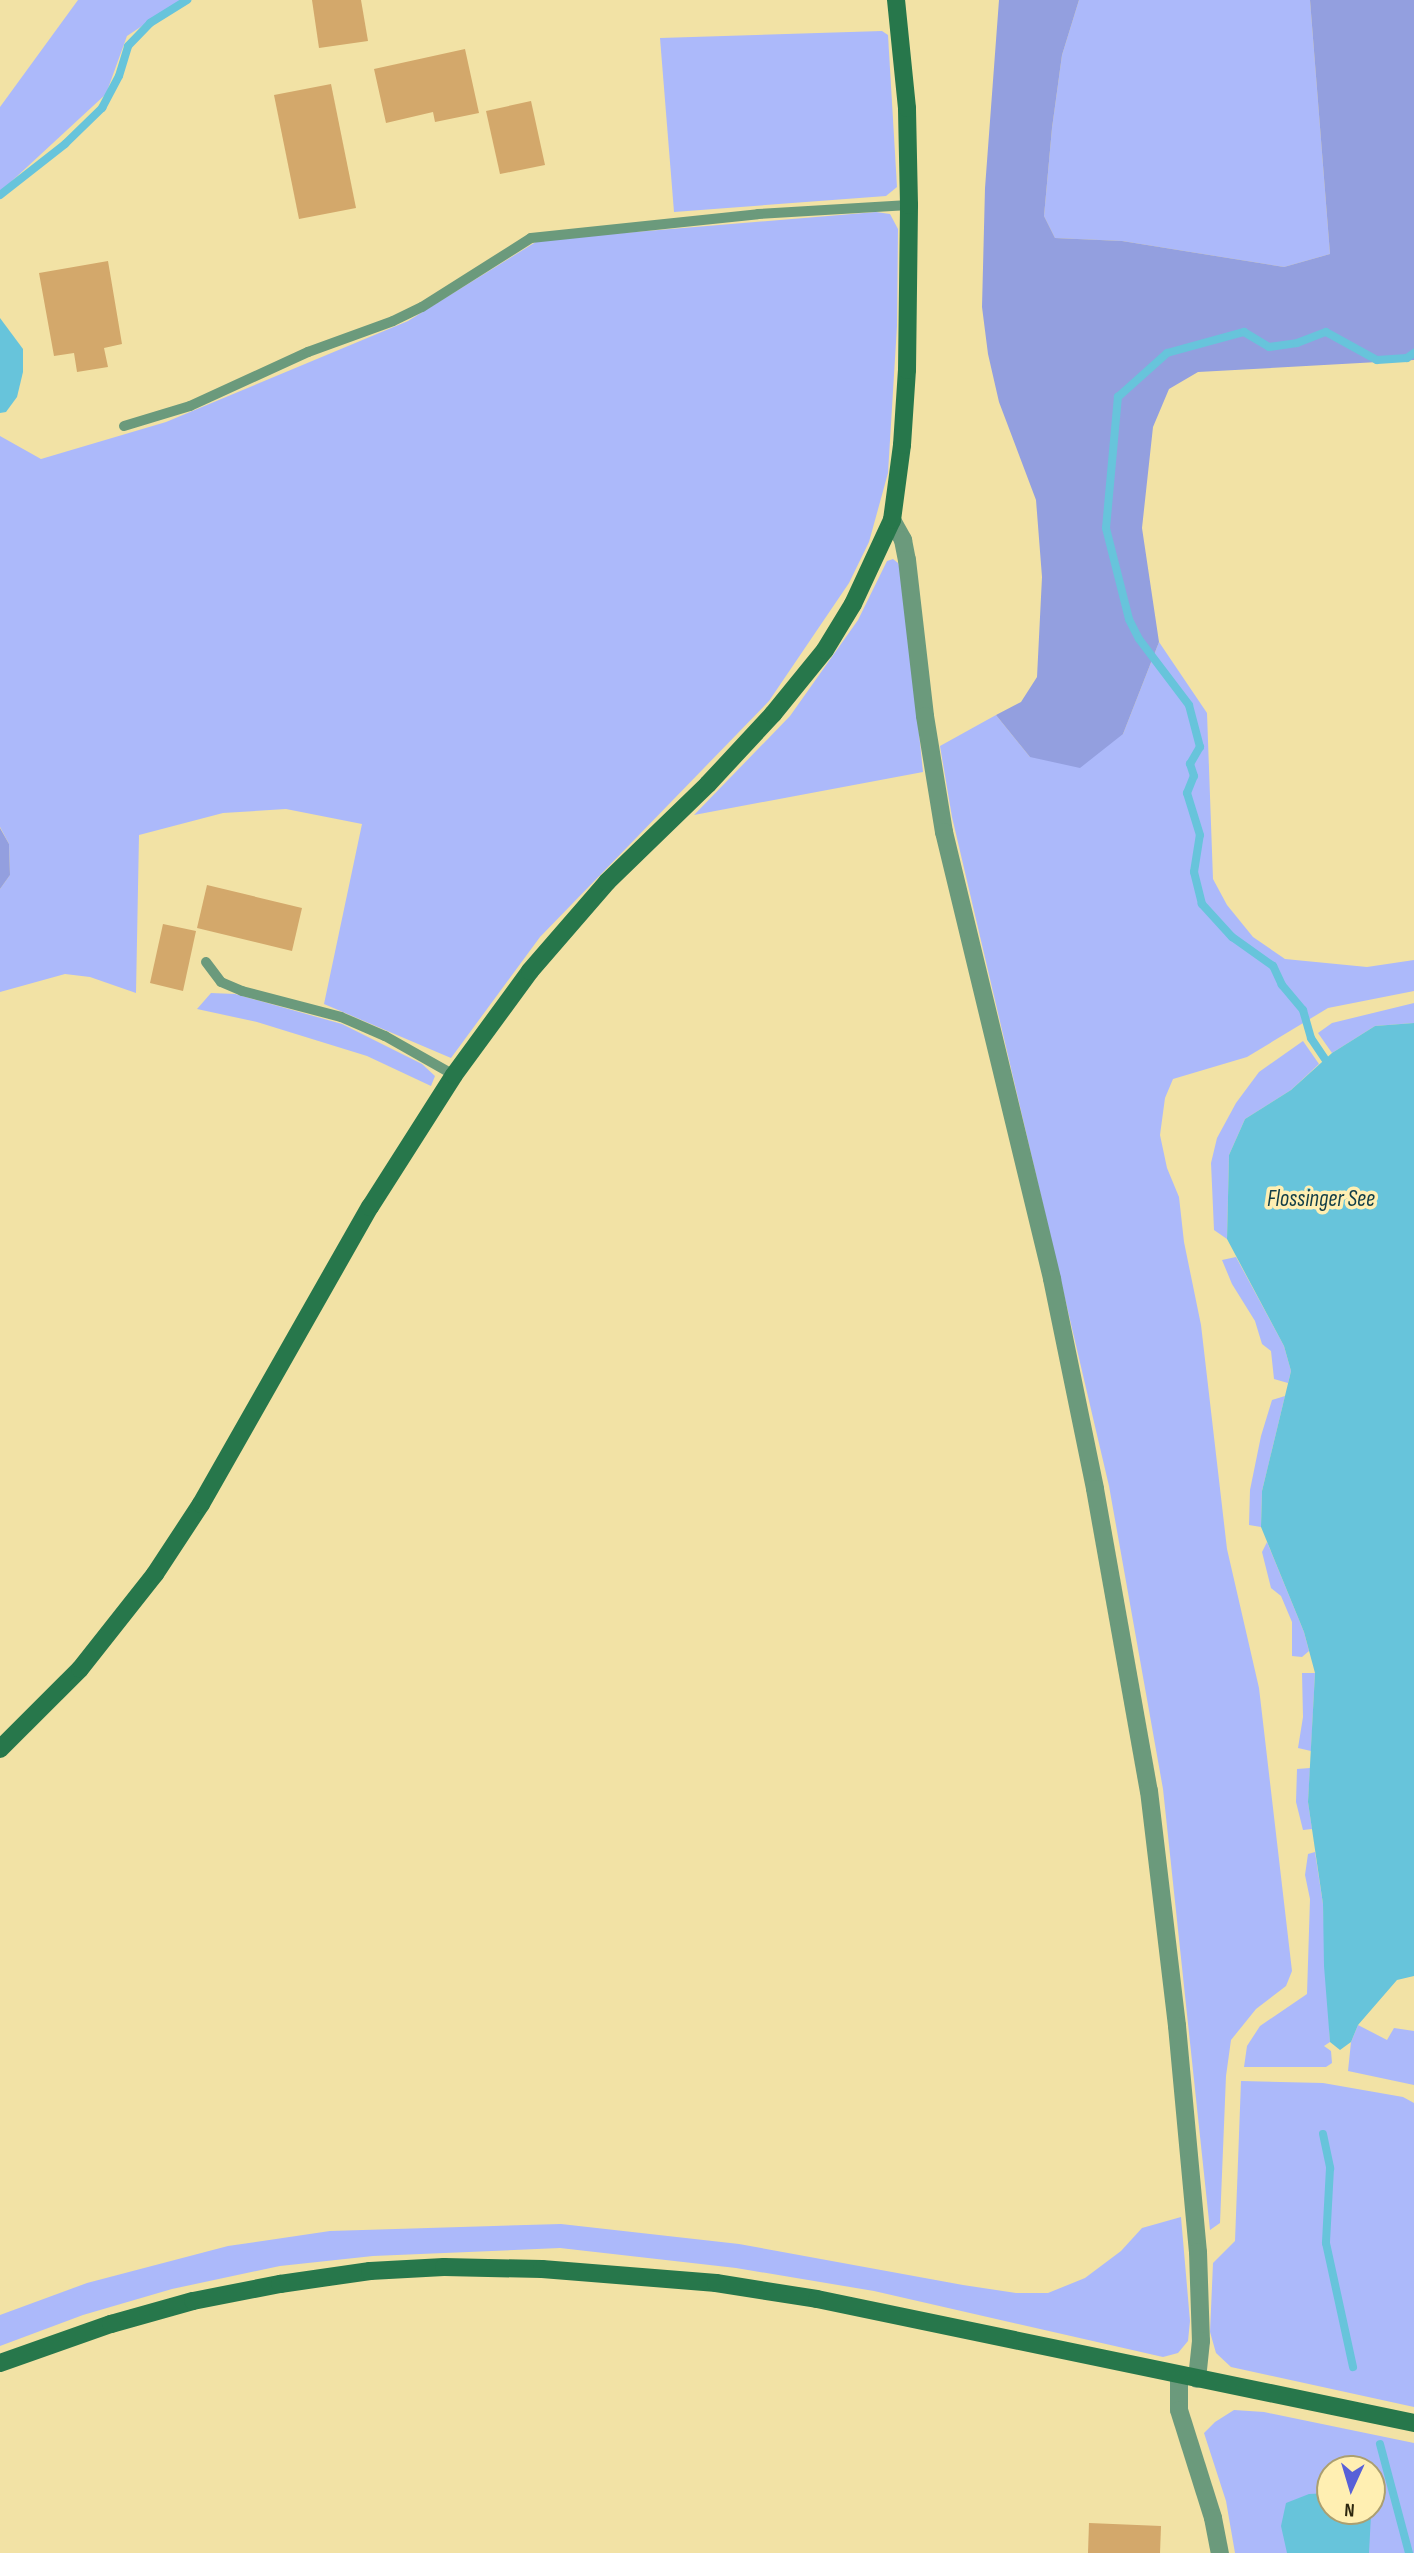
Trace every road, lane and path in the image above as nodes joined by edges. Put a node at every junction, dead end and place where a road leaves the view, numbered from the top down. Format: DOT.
graph roads {
  1 [pos="896,0"];
  2 [pos="909,205"];
  3 [pos="124,426"];
  4 [pos="891,520"];
  5 [pos="206,962"];
  6 [pos="454,1075"];
  7 [pos="0,1749"];
  8 [pos="0,2363"];
  9 [pos="1179,2375"];
  10 [pos="1198,2379"];
  11 [pos="1414,2423"];
  12 [pos="1220,2553"];
  1 -- 2 [label="main road"];
  2 -- 3 [label="lane"];
  2 -- 4 [label="main road"];
  4 -- 6 [label="main road"];
  4 -- 10 [label="street"];
  5 -- 6 [label="lane"];
  6 -- 7 [label="main road"];
  8 -- 9 [label="main road"];
  9 -- 10 [label="main road"];
  9 -- 12 [label="street"];
  10 -- 11 [label="main road"];
}
